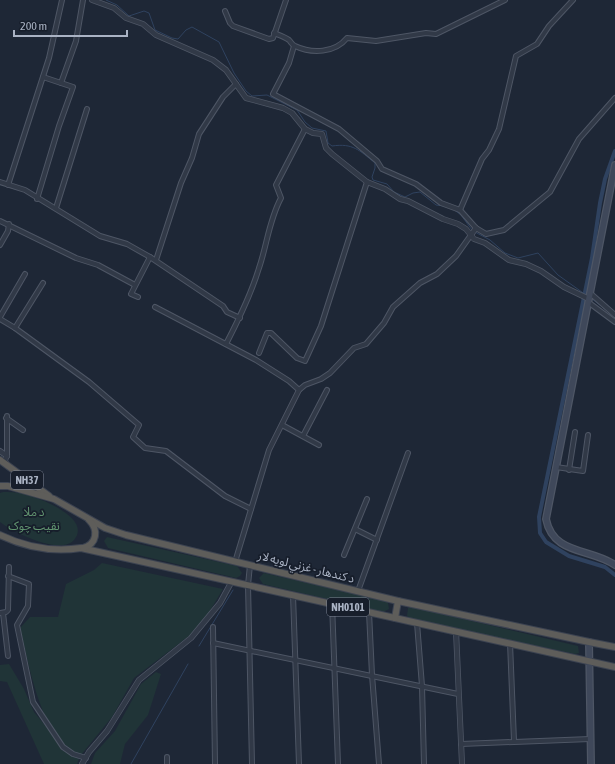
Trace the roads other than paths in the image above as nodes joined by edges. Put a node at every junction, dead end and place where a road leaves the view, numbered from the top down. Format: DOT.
graph roads {
  1 [pos="62,0"];
  2 [pos="83,0"];
  3 [pos="92,0"];
  4 [pos="286,0"];
  5 [pos="505,0"];
  6 [pos="573,0"];
  7 [pos="225,11"];
  8 [pos="274,34"];
  9 [pos="294,46"];
  10 [pos="43,77"];
  11 [pos="62,83"];
  12 [pos="236,84"];
  13 [pos="615,98"];
  14 [pos="87,109"];
  15 [pos="305,129"];
  16 [pos="615,165"];
  17 [pos="0,182"];
  18 [pos="367,182"];
  19 [pos="8,185"];
  20 [pos="37,199"];
  21 [pos="56,208"];
  22 [pos="460,210"];
  23 [pos="0,221"];
  24 [pos="9,224"];
  25 [pos="474,232"];
  26 [pos="0,245"];
  27 [pos="150,257"];
  28 [pos="156,260"];
  29 [pos="25,274"];
  30 [pos="43,283"];
  31 [pos="135,285"];
  32 [pos="138,296"];
  33 [pos="589,298"];
  34 [pos="155,307"];
  35 [pos="615,315"];
  36 [pos="0,318"];
  37 [pos="240,318"];
  38 [pos="615,322"];
  39 [pos="15,328"];
  40 [pos="226,344"];
  41 [pos="259,353"];
  42 [pos="299,390"];
  43 [pos="327,390"];
  44 [pos="282,425"];
  45 [pos="23,430"];
  46 [pos="575,432"];
  47 [pos="588,435"];
  48 [pos="303,436"];
  49 [pos="319,445"];
  50 [pos="0,451"];
  51 [pos="408,453"];
  52 [pos="7,456"];
  53 [pos="0,460"];
  54 [pos="7,465"];
  55 [pos="556,467"];
  56 [pos="568,470"];
  57 [pos="0,486"];
  58 [pos="54,499"];
  59 [pos="367,499"];
  60 [pos="251,509"];
  61 [pos="85,517"];
  62 [pos="355,529"];
  63 [pos="0,535"];
  64 [pos="377,540"];
  65 [pos="81,548"];
  66 [pos="344,555"];
  67 [pos="235,562"];
  68 [pos="250,565"];
  69 [pos="615,565"];
  70 [pos="9,567"];
  71 [pos="8,576"];
  72 [pos="232,581"];
  73 [pos="248,585"];
  74 [pos="358,591"];
  75 [pos="293,595"];
  76 [pos="398,601"];
  77 [pos="332,603"];
  78 [pos="369,612"];
  79 [pos="2,613"];
  80 [pos="395,618"];
  81 [pos="417,623"];
  82 [pos="213,627"];
  83 [pos="456,631"];
  84 [pos="589,642"];
  85 [pos="213,643"];
  86 [pos="510,643"];
  87 [pos="615,647"];
  88 [pos="250,650"];
  89 [pos="8,656"];
  90 [pos="295,659"];
  91 [pos="588,662"];
  92 [pos="334,667"];
  93 [pos="615,667"];
  94 [pos="372,675"];
  95 [pos="422,686"];
  96 [pos="458,694"];
  97 [pos="590,739"];
  98 [pos="514,741"];
  99 [pos="461,744"];
  100 [pos="168,757"];
  101 [pos="86,758"];
  102 [pos="82,764"];
  103 [pos="167,764"];
  104 [pos="215,764"];
  105 [pos="252,764"];
  106 [pos="299,764"];
  107 [pos="338,764"];
  108 [pos="379,764"];
  109 [pos="424,764"];
  110 [pos="462,764"];
  111 [pos="591,764"];
  1 -- 10 [label="street"];
  2 -- 11 [label="street"];
  3 -- 12 [label="street"];
  4 -- 8 [label="street"];
  5 -- 9 [label="street"];
  6 -- 22 [label="street"];
  7 -- 8 [label="street"];
  8 -- 9 [label="street"];
  9 -- 22 [label="street"];
  10 -- 11 [label="street"];
  10 -- 19 [label="street"];
  11 -- 20 [label="street"];
  12 -- 15 [label="street"];
  12 -- 28 [label="street"];
  13 -- 25 [label="street"];
  14 -- 21 [label="street"];
  15 -- 18 [label="street"];
  15 -- 37 [label="street"];
  16 -- 33 [label="main road"];
  17 -- 19 [label="street"];
  18 -- 25 [label="street"];
  18 -- 41 [label="street"];
  19 -- 20 [label="street"];
  20 -- 21 [label="street"];
  21 -- 27 [label="street"];
  22 -- 25 [label="street"];
  23 -- 24 [label="street"];
  24 -- 26 [label="street"];
  24 -- 31 [label="street"];
  25 -- 33 [label="street"];
  25 -- 42 [label="street"];
  27 -- 28 [label="street"];
  27 -- 31 [label="street"];
  28 -- 37 [label="street"];
  29 -- 36 [label="street"];
  30 -- 39 [label="street"];
  31 -- 32 [label="street"];
  33 -- 35 [label="street"];
  33 -- 38 [label="street"];
  33 -- 55 [label="main road"];
  34 -- 40 [label="street"];
  36 -- 39 [label="street"];
  37 -- 40 [label="street"];
  39 -- 60 [label="street"];
  40 -- 42 [label="street"];
  42 -- 44 [label="street"];
  43 -- 48 [label="street"];
  44 -- 48 [label="street"];
  44 -- 60 [label="street"];
  45 -- 52 [label="street"];
  46 -- 56 [label="street"];
  47 -- 56 [label="street"];
  48 -- 49 [label="street"];
  50 -- 52 [label="street"];
  51 -- 64 [label="street"];
  52 -- 54 [label="street"];
  53 -- 54 [label="highway, NH37"];
  54 -- 58 [label="highway, NH37"];
  55 -- 56 [label="street"];
  55 -- 69 [label="main road"];
  57 -- 58 [label="highway, د کندهار - غزني لويه لار / NH0101"];
  58 -- 61 [label="highway, د کندهار - غزني لويه لار / NH0101"];
  59 -- 62 [label="street"];
  60 -- 67 [label="street"];
  61 -- 65 [label="highway, NH0101"];
  61 -- 67 [label="highway, د کندهار - غزني لويه لار / NH0101"];
  62 -- 64 [label="street"];
  62 -- 66 [label="street"];
  63 -- 65 [label="highway, NH0101"];
  64 -- 74 [label="street"];
  65 -- 72 [label="highway, NH0101"];
  67 -- 68 [label="highway, د کندهار - غزني لويه لار / NH0101"];
  68 -- 73 [label="street"];
  68 -- 74 [label="highway, د کندهار - غزني لويه لار / NH0101"];
  70 -- 71 [label="street"];
  71 -- 79 [label="street"];
  71 -- 101 [label="street"];
  72 -- 73 [label="highway, NH0101"];
  72 -- 101 [label="street"];
  73 -- 75 [label="highway, NH0101"];
  73 -- 88 [label="street"];
  74 -- 76 [label="highway, د کندهار - غزني لويه لار / NH0101"];
  75 -- 77 [label="highway, NH0101"];
  75 -- 90 [label="street"];
  76 -- 80 [label="highway"];
  76 -- 84 [label="highway, د کندهار - غزني لويه لار / NH0101"];
  77 -- 78 [label="highway, NH0101"];
  77 -- 92 [label="street"];
  78 -- 80 [label="highway, NH0101"];
  78 -- 94 [label="street"];
  79 -- 89 [label="street"];
  80 -- 81 [label="highway, NH0101"];
  81 -- 83 [label="highway, NH0101"];
  81 -- 95 [label="street"];
  82 -- 85 [label="street"];
  83 -- 86 [label="highway, NH0101"];
  83 -- 96 [label="street"];
  84 -- 87 [label="highway, د کندهار - غزني لويه لار / NH0101"];
  84 -- 91 [label="main road"];
  85 -- 88 [label="street"];
  85 -- 104 [label="street"];
  86 -- 91 [label="highway, NH0101"];
  86 -- 98 [label="street"];
  88 -- 90 [label="street"];
  88 -- 105 [label="street"];
  90 -- 92 [label="street"];
  90 -- 106 [label="street"];
  91 -- 93 [label="highway, NH0101"];
  91 -- 97 [label="main road"];
  92 -- 94 [label="street"];
  92 -- 107 [label="street"];
  94 -- 95 [label="street"];
  94 -- 108 [label="street"];
  95 -- 96 [label="street"];
  95 -- 109 [label="street"];
  96 -- 99 [label="street"];
  97 -- 98 [label="street"];
  97 -- 111 [label="main road"];
  98 -- 99 [label="street"];
  99 -- 110 [label="street"];
  100 -- 103 [label="street"];
  101 -- 102 [label="street"];
}
